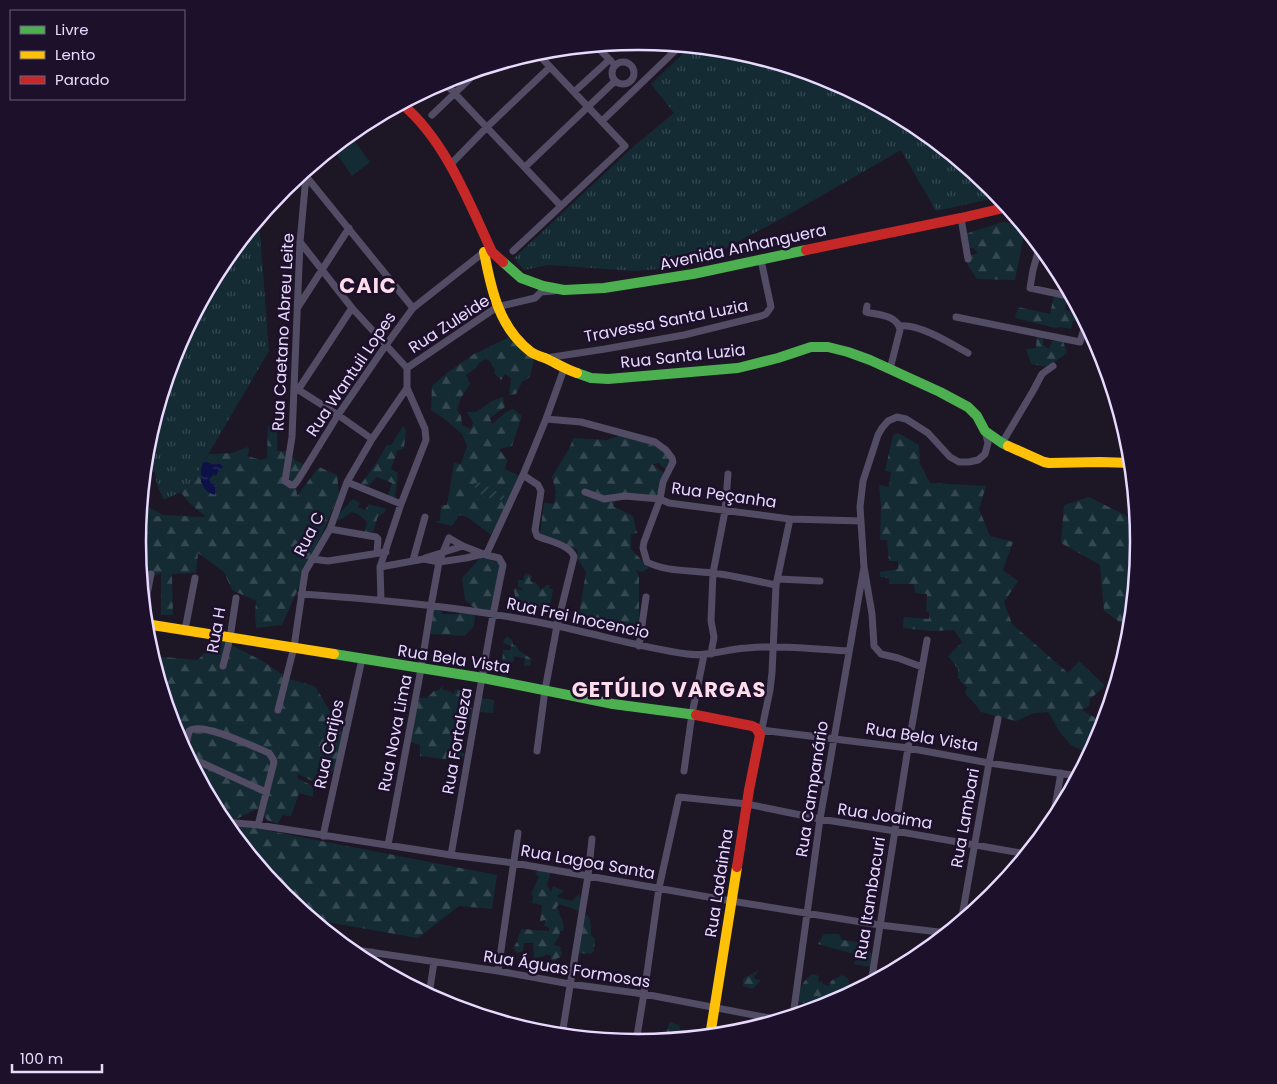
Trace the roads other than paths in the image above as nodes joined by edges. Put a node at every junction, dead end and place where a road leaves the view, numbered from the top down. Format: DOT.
graph roads {
  1 [pos="675,51"];
  2 [pos="601,52"];
  3 [pos="543,59"];
  4 [pos="609,60"];
  5 [pos="616,64"];
  6 [pos="550,67"];
  7 [pos="468,80"];
  8 [pos="615,81"];
  9 [pos="630,82"];
  10 [pos="450,87"];
  11 [pos="636,89"];
  12 [pos="574,92"];
  13 [pos="455,93"];
  14 [pos="588,106"];
  15 [pos="407,108"];
  16 [pos="432,114"];
  17 [pos="602,121"];
  18 [pos="487,127"];
  19 [pos="450,165"];
  20 [pos="524,166"];
  21 [pos="308,178"];
  22 [pos="304,181"];
  23 [pos="562,206"];
  24 [pos="1000,209"];
  25 [pos="961,218"];
  26 [pos="349,228"];
  27 [pos="300,242"];
  28 [pos="512,251"];
  29 [pos="488,252"];
  30 [pos="1037,254"];
  31 [pos="968,259"];
  32 [pos="761,260"];
  33 [pos="322,269"];
  34 [pos="564,290"];
  35 [pos="1065,295"];
  36 [pos="867,306"];
  37 [pos="496,307"];
  38 [pos="298,308"];
  39 [pos="352,308"];
  40 [pos="413,308"];
  41 [pos="956,317"];
  42 [pos="900,326"];
  43 [pos="1083,331"];
  44 [pos="386,346"];
  45 [pos="968,353"];
  46 [pos="545,358"];
  47 [pos="1053,366"];
  48 [pos="407,368"];
  49 [pos="564,369"];
  50 [pos="890,369"];
  51 [pos="296,388"];
  52 [pos="407,388"];
  53 [pos="338,415"];
  54 [pos="546,419"];
  55 [pos="985,431"];
  56 [pos="372,439"];
  57 [pos="1002,443"];
  58 [pos="1124,463"];
  59 [pos="728,474"];
  60 [pos="523,475"];
  61 [pos="347,482"];
  62 [pos="290,485"];
  63 [pos="585,492"];
  64 [pos="660,499"];
  65 [pos="401,504"];
  66 [pos="725,511"];
  67 [pos="425,517"];
  68 [pos="790,518"];
  69 [pos="861,521"];
  70 [pos="330,529"];
  71 [pos="448,539"];
  72 [pos="463,546"];
  73 [pos="386,552"];
  74 [pos="443,552"];
  75 [pos="377,553"];
  76 [pos="484,554"];
  77 [pos="312,559"];
  78 [pos="424,559"];
  79 [pos="413,560"];
  80 [pos="439,562"];
  81 [pos="864,566"];
  82 [pos="380,567"];
  83 [pos="713,573"];
  84 [pos="151,574"];
  85 [pos="195,578"];
  86 [pos="820,581"];
  87 [pos="777,582"];
  88 [pos="149,584"];
  89 [pos="301,594"];
  90 [pos="646,597"];
  91 [pos="236,598"];
  92 [pos="381,600"];
  93 [pos="430,606"];
  94 [pos="493,615"];
  95 [pos="154,625"];
  96 [pos="557,626"];
  97 [pos="186,630"];
  98 [pos="230,638"];
  99 [pos="927,640"];
  100 [pos="638,646"];
  101 [pos="294,647"];
  102 [pos="773,647"];
  103 [pos="849,651"];
  104 [pos="708,654"];
  105 [pos="362,658"];
  106 [pos="223,666"];
  107 [pos="922,667"];
  108 [pos="421,669"];
  109 [pos="482,678"];
  110 [pos="545,690"];
  111 [pos="278,710"];
  112 [pos="692,714"];
  113 [pos="998,719"];
  114 [pos="759,731"];
  115 [pos="187,738"];
  116 [pos="834,740"];
  117 [pos="908,748"];
  118 [pos="537,751"];
  119 [pos="198,762"];
  120 [pos="989,763"];
  121 [pos="684,771"];
  122 [pos="1061,773"];
  123 [pos="1072,775"];
  124 [pos="266,792"];
  125 [pos="1056,803"];
  126 [pos="747,804"];
  127 [pos="820,819"];
  128 [pos="235,823"];
  129 [pos="258,825"];
  130 [pos="895,831"];
  131 [pos="518,833"];
  132 [pos="323,836"];
  133 [pos="592,839"];
  134 [pos="388,845"];
  135 [pos="974,845"];
  136 [pos="1020,853"];
  137 [pos="451,855"];
  138 [pos="514,863"];
  139 [pos="588,876"];
  140 [pos="659,888"];
  141 [pos="731,901"];
  142 [pos="963,912"];
  143 [pos="806,913"];
  144 [pos="880,925"];
  145 [pos="938,932"];
  146 [pos="365,951"];
  147 [pos="372,952"];
  148 [pos="371,955"];
  149 [pos="434,962"];
  150 [pos="498,971"];
  151 [pos="871,975"];
  152 [pos="570,984"];
  153 [pos="430,987"];
  154 [pos="644,994"];
  155 [pos="714,1006"];
  156 [pos="794,1009"];
  157 [pos="766,1017"];
  158 [pos="563,1028"];
  159 [pos="711,1029"];
  160 [pos="637,1034"];
  1 -- 11 [label="street"];
  2 -- 4 [label="street"];
  3 -- 6 [label="street"];
  4 -- 5 [label="street"];
  4 -- 12 [label="street"];
  5 -- 8 [label="street"];
  5 -- 9 [label="street"];
  6 -- 12 [label="street"];
  6 -- 18 [label="street"];
  7 -- 13 [label="street"];
  8 -- 9 [label="street"];
  8 -- 14 [label="street"];
  9 -- 11 [label="street"];
  10 -- 13 [label="street"];
  11 -- 17 [label="street"];
  12 -- 14 [label="street"];
  13 -- 16 [label="street"];
  13 -- 18 [label="street"];
  14 -- 17 [label="street"];
  14 -- 20 [label="street"];
  15 -- 19 [label="street"];
  17 -- 23 [label="street"];
  18 -- 19 [label="street"];
  18 -- 20 [label="street"];
  19 -- 29 [label="street"];
  20 -- 23 [label="street"];
  21 -- 26 [label="street"];
  22 -- 27 [label="street, Rua Caetano Abreu Leite"];
  23 -- 28 [label="street"];
  24 -- 25 [label="street, Avenida Anhanguera"];
  25 -- 31 [label="street"];
  25 -- 32 [label="street, Avenida Anhanguera"];
  26 -- 33 [label="street"];
  26 -- 40 [label="street"];
  27 -- 33 [label="street"];
  27 -- 38 [label="street, Rua Caetano Abreu Leite"];
  29 -- 34 [label="street, Avenida Anhanguera"];
  29 -- 37 [label="street, Rua Santa Luzia"];
  29 -- 40 [label="street, Rua Wantuil Lopes"];
  30 -- 35 [label="street"];
  32 -- 34 [label="street, Avenida Anhanguera"];
  32 -- 46 [label="street, Travessa Santa Luzia"];
  33 -- 38 [label="street"];
  33 -- 39 [label="street"];
  34 -- 37 [label="street, Rua Zuleide"];
  36 -- 42 [label="street"];
  37 -- 46 [label="street, Rua Santa Luzia"];
  37 -- 48 [label="street, Rua Zuleide"];
  38 -- 51 [label="street, Rua Caetano Abreu Leite"];
  39 -- 44 [label="street"];
  39 -- 51 [label="street"];
  40 -- 44 [label="street, Rua Wantuil Lopes"];
  41 -- 43 [label="street"];
  42 -- 45 [label="street"];
  42 -- 50 [label="street"];
  44 -- 48 [label="street"];
  44 -- 53 [label="street, Rua Wantuil Lopes"];
  46 -- 49 [label="street, Rua Santa Luzia"];
  47 -- 57 [label="street"];
  48 -- 52 [label="street"];
  49 -- 50 [label="street, Rua Santa Luzia"];
  49 -- 54 [label="street"];
  50 -- 55 [label="street, Rua Santa Luzia"];
  51 -- 53 [label="street"];
  51 -- 62 [label="street, Rua Caetano Abreu Leite"];
  52 -- 56 [label="street, Rua C"];
  52 -- 65 [label="street"];
  53 -- 56 [label="street"];
  53 -- 62 [label="street, Rua Wantuil Lopes"];
  54 -- 60 [label="street"];
  54 -- 64 [label="street"];
  55 -- 57 [label="street, Rua Santa Luzia"];
  55 -- 69 [label="street, Rua Campanário"];
  56 -- 61 [label="street, Rua C"];
  57 -- 58 [label="street, Rua Santa Luzia"];
  59 -- 66 [label="street"];
  60 -- 76 [label="street"];
  60 -- 96 [label="street"];
  61 -- 65 [label="street"];
  61 -- 70 [label="street, Rua C"];
  63 -- 64 [label="street, Rua Peçanha"];
  64 -- 66 [label="street, Rua Peçanha"];
  64 -- 83 [label="street"];
  65 -- 73 [label="street"];
  66 -- 68 [label="street, Rua Peçanha"];
  66 -- 83 [label="street"];
  67 -- 79 [label="street"];
  68 -- 69 [label="street, Rua Peçanha"];
  68 -- 87 [label="street, Rua Ladainha"];
  69 -- 81 [label="street, Rua Campanário"];
  70 -- 75 [label="street"];
  70 -- 77 [label="street, Rua C"];
  71 -- 72 [label="street, Rua Fortaleza"];
  71 -- 74 [label="street, Rua Nova Lima"];
  72 -- 74 [label="street"];
  72 -- 76 [label="street, Rua Fortaleza"];
  73 -- 75 [label="street"];
  73 -- 82 [label="street"];
  74 -- 78 [label="street"];
  74 -- 80 [label="street, Rua Nova Lima"];
  75 -- 77 [label="street"];
  76 -- 80 [label="street"];
  76 -- 94 [label="street, Rua Fortaleza"];
  77 -- 89 [label="street, Rua C"];
  78 -- 79 [label="street"];
  78 -- 80 [label="street"];
  79 -- 82 [label="street"];
  80 -- 93 [label="street, Rua Nova Lima"];
  81 -- 103 [label="street, Rua Campanário"];
  81 -- 107 [label="street, Rua Campanário"];
  82 -- 92 [label="street"];
  83 -- 87 [label="street"];
  83 -- 104 [label="street"];
  84 -- 88 [label="street"];
  85 -- 97 [label="street"];
  86 -- 87 [label="street"];
  87 -- 102 [label="street, Rua Ladainha"];
  89 -- 92 [label="street, Rua Frei Inocencio"];
  89 -- 101 [label="street, Rua C"];
  90 -- 100 [label="street"];
  91 -- 98 [label="street, Rua H"];
  92 -- 93 [label="street, Rua Frei Inocencio"];
  93 -- 94 [label="street, Rua Frei Inocencio"];
  93 -- 108 [label="street, Rua Nova Lima"];
  94 -- 96 [label="street, Rua Frei Inocencio"];
  94 -- 109 [label="street, Rua Fortaleza"];
  95 -- 97 [label="street, Rua Bela Vista"];
  96 -- 100 [label="street, Rua Frei Inocencio"];
  96 -- 110 [label="street"];
  97 -- 98 [label="street, Rua Bela Vista"];
  98 -- 101 [label="street, Rua Bela Vista"];
  98 -- 106 [label="street, Rua H"];
  99 -- 107 [label="street, Rua Itambacuri"];
  100 -- 104 [label="street, Rua Frei Inocencio"];
  101 -- 105 [label="street, Rua Bela Vista"];
  101 -- 111 [label="street, Rua C"];
  102 -- 103 [label="street, Rua Frei Inocencio"];
  102 -- 104 [label="street, Rua Frei Inocencio"];
  102 -- 114 [label="street, Rua Ladainha"];
  103 -- 116 [label="street, Rua Campanário"];
  104 -- 112 [label="street"];
  105 -- 108 [label="street, Rua Bela Vista"];
  105 -- 132 [label="street, Rua Carijos"];
  107 -- 117 [label="street, Rua Itambacuri"];
  108 -- 109 [label="street, Rua Bela Vista"];
  108 -- 134 [label="street, Rua Nova Lima"];
  109 -- 110 [label="street, Rua Bela Vista"];
  109 -- 137 [label="street, Rua Fortaleza"];
  110 -- 112 [label="street, Rua Bela Vista"];
  110 -- 118 [label="street"];
  112 -- 114 [label="street, Rua Bela Vista"];
  112 -- 121 [label="street"];
  113 -- 120 [label="street, Rua Lambari"];
  114 -- 116 [label="street, Rua Bela Vista"];
  114 -- 126 [label="street, Rua Ladainha"];
  115 -- 124 [label="street"];
  116 -- 117 [label="street, Rua Bela Vista"];
  116 -- 127 [label="street, Rua Campanário"];
  117 -- 120 [label="street, Rua Bela Vista"];
  117 -- 130 [label="street, Rua Itambacuri"];
  119 -- 124 [label="street"];
  120 -- 122 [label="street, Rua Bela Vista"];
  120 -- 135 [label="street, Rua Lambari"];
  122 -- 123 [label="street, Rua Bela Vista"];
  122 -- 125 [label="street"];
  124 -- 129 [label="street"];
  126 -- 127 [label="street, Rua Joaima"];
  126 -- 140 [label="street, Rua Joaima"];
  126 -- 141 [label="street, Rua Ladainha"];
  127 -- 130 [label="street, Rua Joaima"];
  127 -- 143 [label="street, Rua Campanário"];
  128 -- 129 [label="street, Rua Lagoa Santa"];
  129 -- 132 [label="street, Rua Lagoa Santa"];
  130 -- 135 [label="street, Rua Joaima"];
  130 -- 144 [label="street, Rua Itambacuri"];
  131 -- 138 [label="street"];
  132 -- 134 [label="street, Rua Lagoa Santa"];
  133 -- 139 [label="street"];
  134 -- 137 [label="street, Rua Lagoa Santa"];
  135 -- 136 [label="street, Rua Joaima"];
  135 -- 142 [label="street, Rua Lambari"];
  137 -- 138 [label="street, Rua Lagoa Santa"];
  138 -- 139 [label="street, Rua Lagoa Santa"];
  138 -- 150 [label="street"];
  139 -- 140 [label="street, Rua Lagoa Santa"];
  139 -- 152 [label="street"];
  140 -- 141 [label="street, Rua Lagoa Santa"];
  140 -- 154 [label="street"];
  141 -- 143 [label="street, Rua Lagoa Santa"];
  141 -- 155 [label="street, Rua Ladainha"];
  143 -- 144 [label="street, Rua Lagoa Santa"];
  143 -- 156 [label="street, Rua Campanário"];
  144 -- 145 [label="street, Rua Lagoa Santa"];
  144 -- 151 [label="street, Rua Itambacuri"];
  146 -- 147 [label="street, Rua Águas Formosas"];
  147 -- 148 [label="street"];
  147 -- 149 [label="street, Rua Águas Formosas"];
  149 -- 150 [label="street, Rua Águas Formosas"];
  149 -- 153 [label="street"];
  150 -- 152 [label="street, Rua Águas Formosas"];
  152 -- 154 [label="street, Rua Águas Formosas"];
  152 -- 158 [label="street"];
  154 -- 155 [label="street, Rua Águas Formosas"];
  154 -- 160 [label="street"];
  155 -- 157 [label="street, Rua Águas Formosas"];
  155 -- 159 [label="street, Rua Ladainha"];
}
